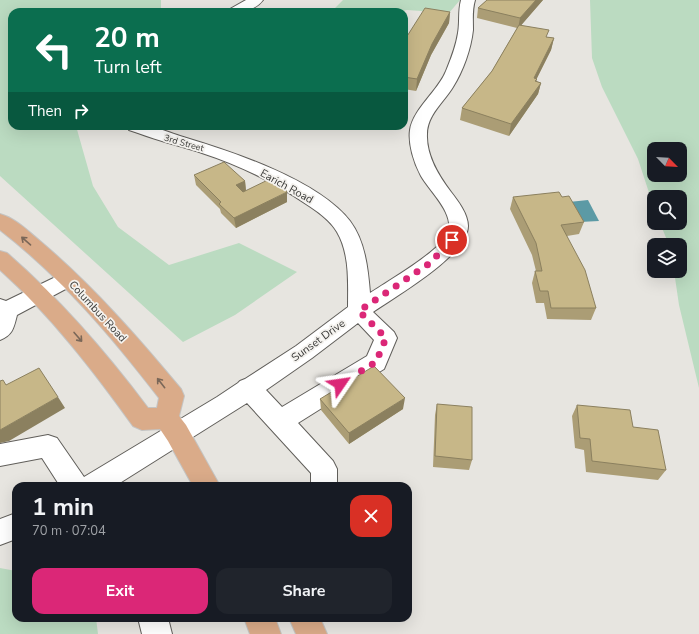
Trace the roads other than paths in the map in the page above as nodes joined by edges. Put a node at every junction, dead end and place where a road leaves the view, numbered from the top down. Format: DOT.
graph roads {
  1 [pos="256,0"];
  2 [pos="468,0"];
  3 [pos="242,8"];
  4 [pos="145,130"];
  5 [pos="211,151"];
  6 [pos="0,220"];
  7 [pos="0,258"];
  8 [pos="68,279"];
  9 [pos="39,294"];
  10 [pos="3,309"];
  11 [pos="359,311"];
  12 [pos="0,331"];
  13 [pos="248,388"];
  14 [pos="280,421"];
  15 [pos="171,425"];
  16 [pos="0,455"];
  17 [pos="72,482"];
  18 [pos="97,482"];
  19 [pos="205,482"];
  20 [pos="324,482"];
  21 [pos="12,528"];
  22 [pos="0,532"];
  23 [pos="154,622"];
  24 [pos="261,622"];
  25 [pos="306,622"];
  26 [pos="157,634"];
  27 [pos="266,634"];
  28 [pos="312,634"];
  1 -- 3 [label="street"];
  2 -- 11 [label="street, Sunset Drive"];
  4 -- 5 [label="street, 3rd Street"];
  5 -- 11 [label="street, Earich Road"];
  8 -- 6 [label="main road, Columbus Road, one-way"];
  7 -- 9 [label="main road"];
  8 -- 9 [label="street"];
  15 -- 8 [label="main road, Columbus Road, one-way"];
  9 -- 10 [label="street"];
  9 -- 15 [label="main road, one-way"];
  10 -- 12 [label="street"];
  11 -- 13 [label="street, Sunset Drive"];
  11 -- 14 [label="street"];
  13 -- 14 [label="street"];
  13 -- 15 [label="street, Sunset Drive"];
  14 -- 20 [label="street"];
  15 -- 18 [label="street, Sunset Drive"];
  15 -- 19 [label="main road"];
  16 -- 17 [label="street"];
  21 -- 22 [label="street"];
  23 -- 26 [label="street"];
  24 -- 27 [label="main road"];
  25 -- 28 [label="main road"];
}
